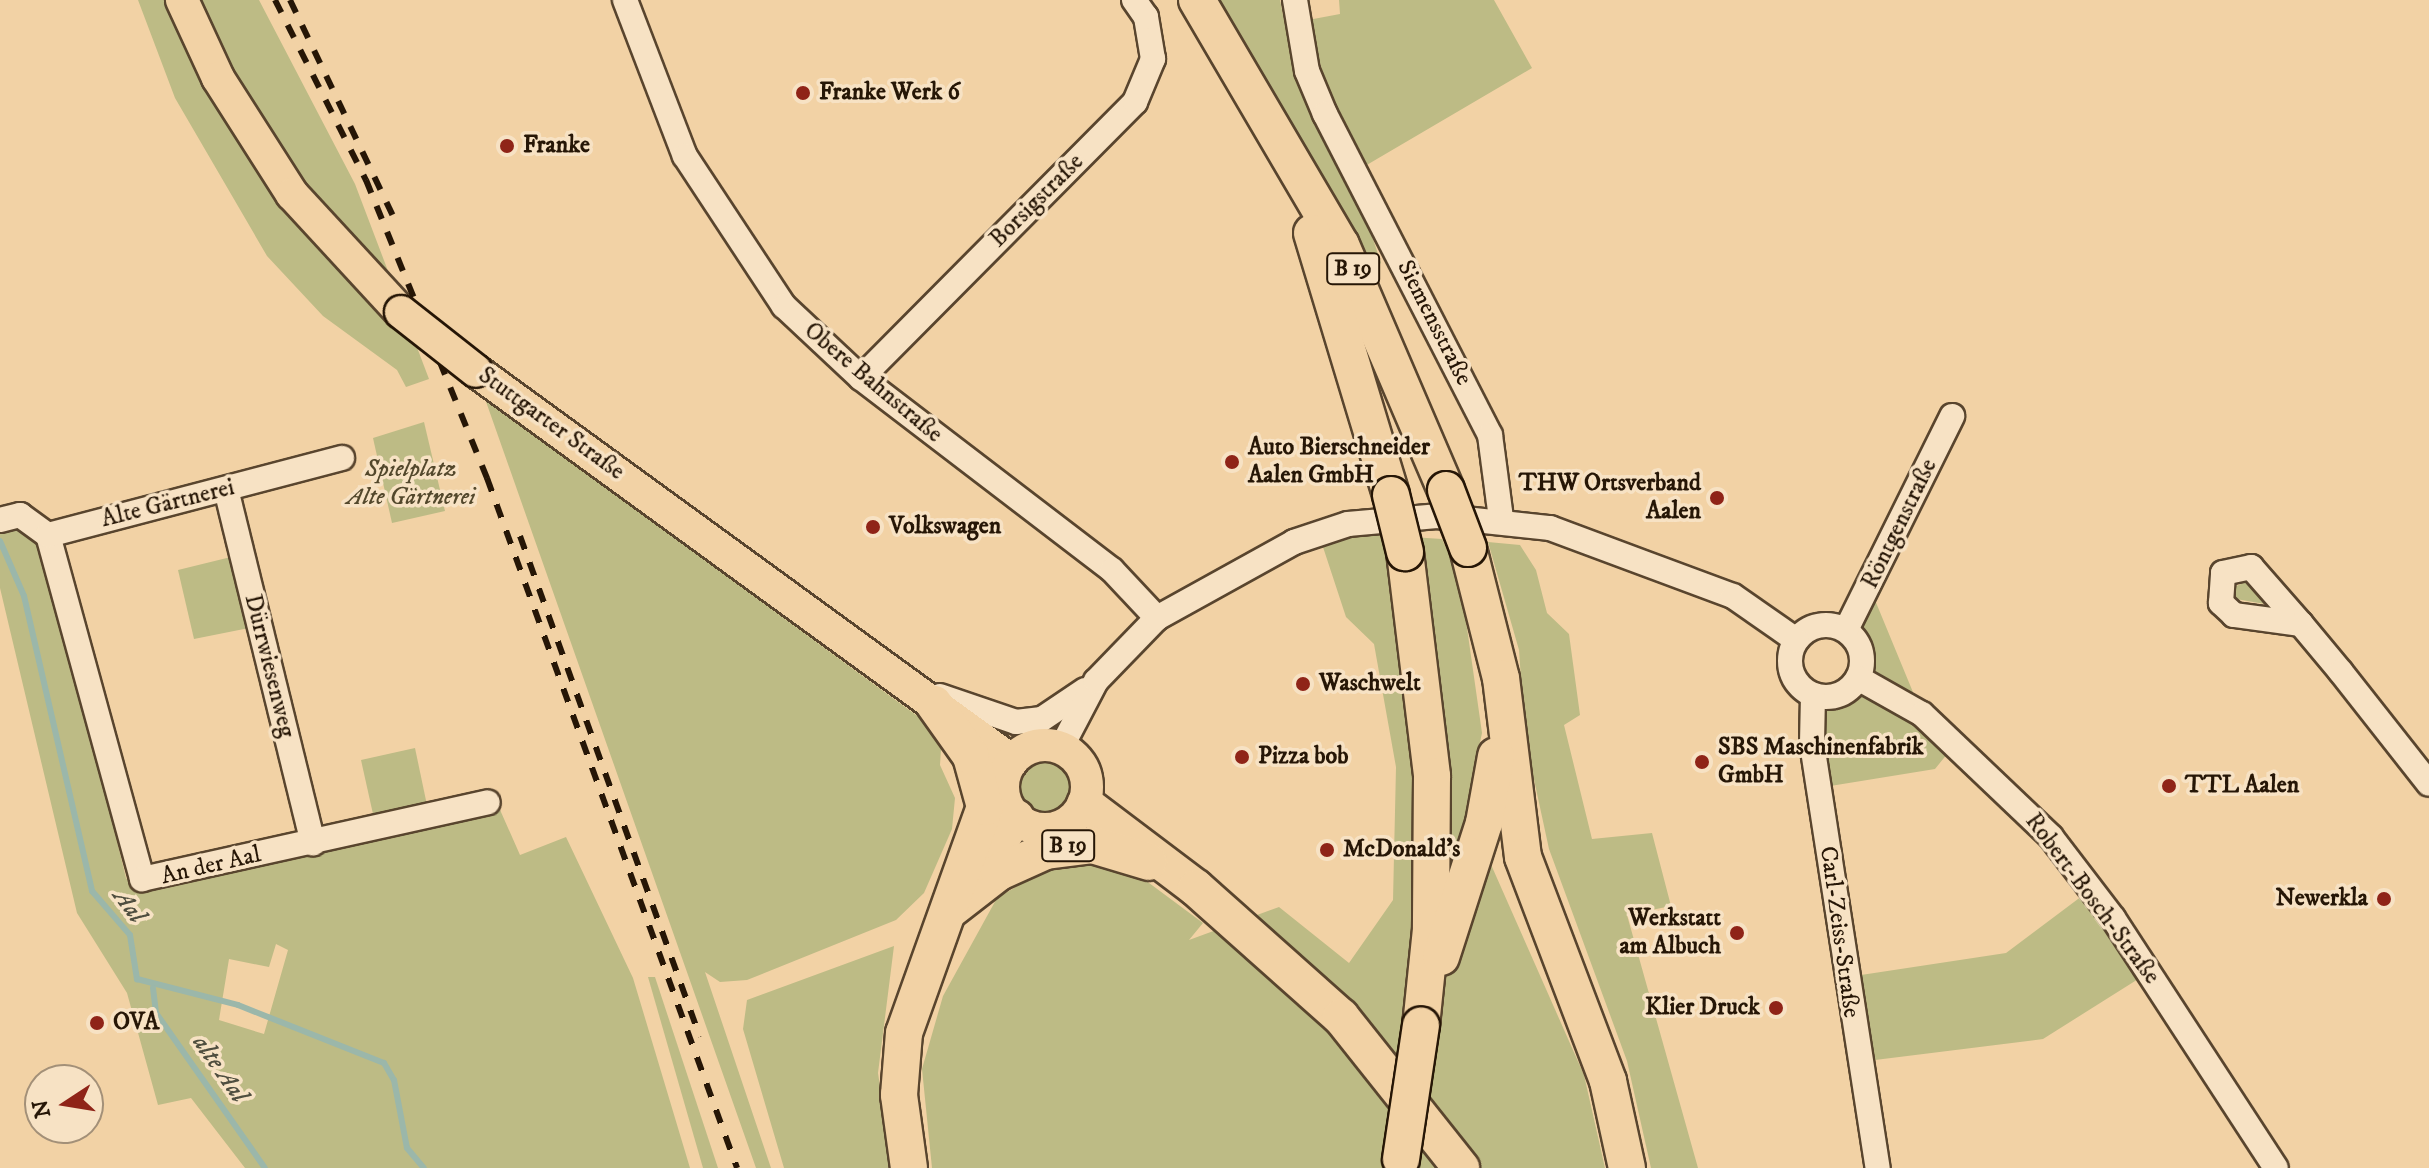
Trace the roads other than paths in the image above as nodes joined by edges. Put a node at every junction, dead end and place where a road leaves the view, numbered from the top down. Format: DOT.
graph roads {
  1 [pos="182,0"];
  2 [pos="625,0"];
  3 [pos="1134,0"];
  4 [pos="1197,0"];
  5 [pos="1295,0"];
  6 [pos="1235,60"];
  7 [pos="861,378"];
  8 [pos="1952,416"];
  9 [pos="342,458"];
  10 [pos="226,489"];
  11 [pos="5,518"];
  12 [pos="1501,518"];
  13 [pos="48,535"];
  14 [pos="1157,618"];
  15 [pos="2301,624"];
  16 [pos="1846,630"];
  17 [pos="1796,640"];
  18 [pos="894,673"];
  19 [pos="1501,678"];
  20 [pos="1858,678"];
  21 [pos="1096,681"];
  22 [pos="1813,695"];
  23 [pos="934,704"];
  24 [pos="1061,748"];
  25 [pos="1012,761"];
  26 [pos="2429,784"];
  27 [pos="488,802"];
  28 [pos="1085,804"];
  29 [pos="1016,818"];
  30 [pos="313,843"];
  31 [pos="1196,888"];
  32 [pos="948,911"];
  33 [pos="1424,1011"];
  34 [pos="1400,1163"];
  35 [pos="909,1168"];
  36 [pos="1461,1168"];
  37 [pos="1627,1168"];
  38 [pos="1878,1168"];
  39 [pos="2276,1168"];
  1 -- 18 [label="main road, Stuttgarter Straße, bridge"];
  2 -- 7 [label="street, Obere Bahnstraße"];
  3 -- 7 [label="street, Borsigstraße"];
  4 -- 6 [label="highway, B 19"];
  5 -- 12 [label="street, Siemensstraße"];
  6 -- 19 [label="highway, B 19, bridge"];
  6 -- 33 [label="highway, B 19, bridge"];
  7 -- 14 [label="street, Obere Bahnstraße"];
  8 -- 16 [label="street, Röntgenstraße"];
  9 -- 10 [label="street, Alte Gärtnerei"];
  10 -- 13 [label="street, Alte Gärtnerei"];
  10 -- 30 [label="street, Dürrwiesenweg"];
  11 -- 13 [label="street"];
  12 -- 14 [label="street"];
  12 -- 17 [label="street"];
  13 -- 30 [label="street, An der Aal"];
  14 -- 21 [label="street"];
  15 -- 26 [label="street"];
  16 -- 17 [label="street"];
  16 -- 20 [label="street"];
  17 -- 22 [label="street"];
  18 -- 21 [label="street"];
  18 -- 23 [label="main road, Stuttgarter Straße"];
  19 -- 33 [label="highway, B 19"];
  19 -- 37 [label="highway, B 19"];
  20 -- 22 [label="street"];
  20 -- 39 [label="street, Robert-Bosch-Straße"];
  21 -- 24 [label="street"];
  22 -- 38 [label="street, Carl-Zeiss-Straße"];
  23 -- 25 [label="main road, Stuttgarter Straße"];
  23 -- 32 [label="highway"];
  24 -- 25 [label="main road"];
  24 -- 28 [label="main road"];
  25 -- 29 [label="main road"];
  27 -- 30 [label="street, An der Aal"];
  28 -- 29 [label="main road"];
  28 -- 31 [label="highway, B 19"];
  29 -- 32 [label="highway"];
  31 -- 32 [label="highway, B 19"];
  31 -- 36 [label="highway, B 19"];
  32 -- 35 [label="highway"];
  33 -- 34 [label="highway, B 19, bridge"];
}
